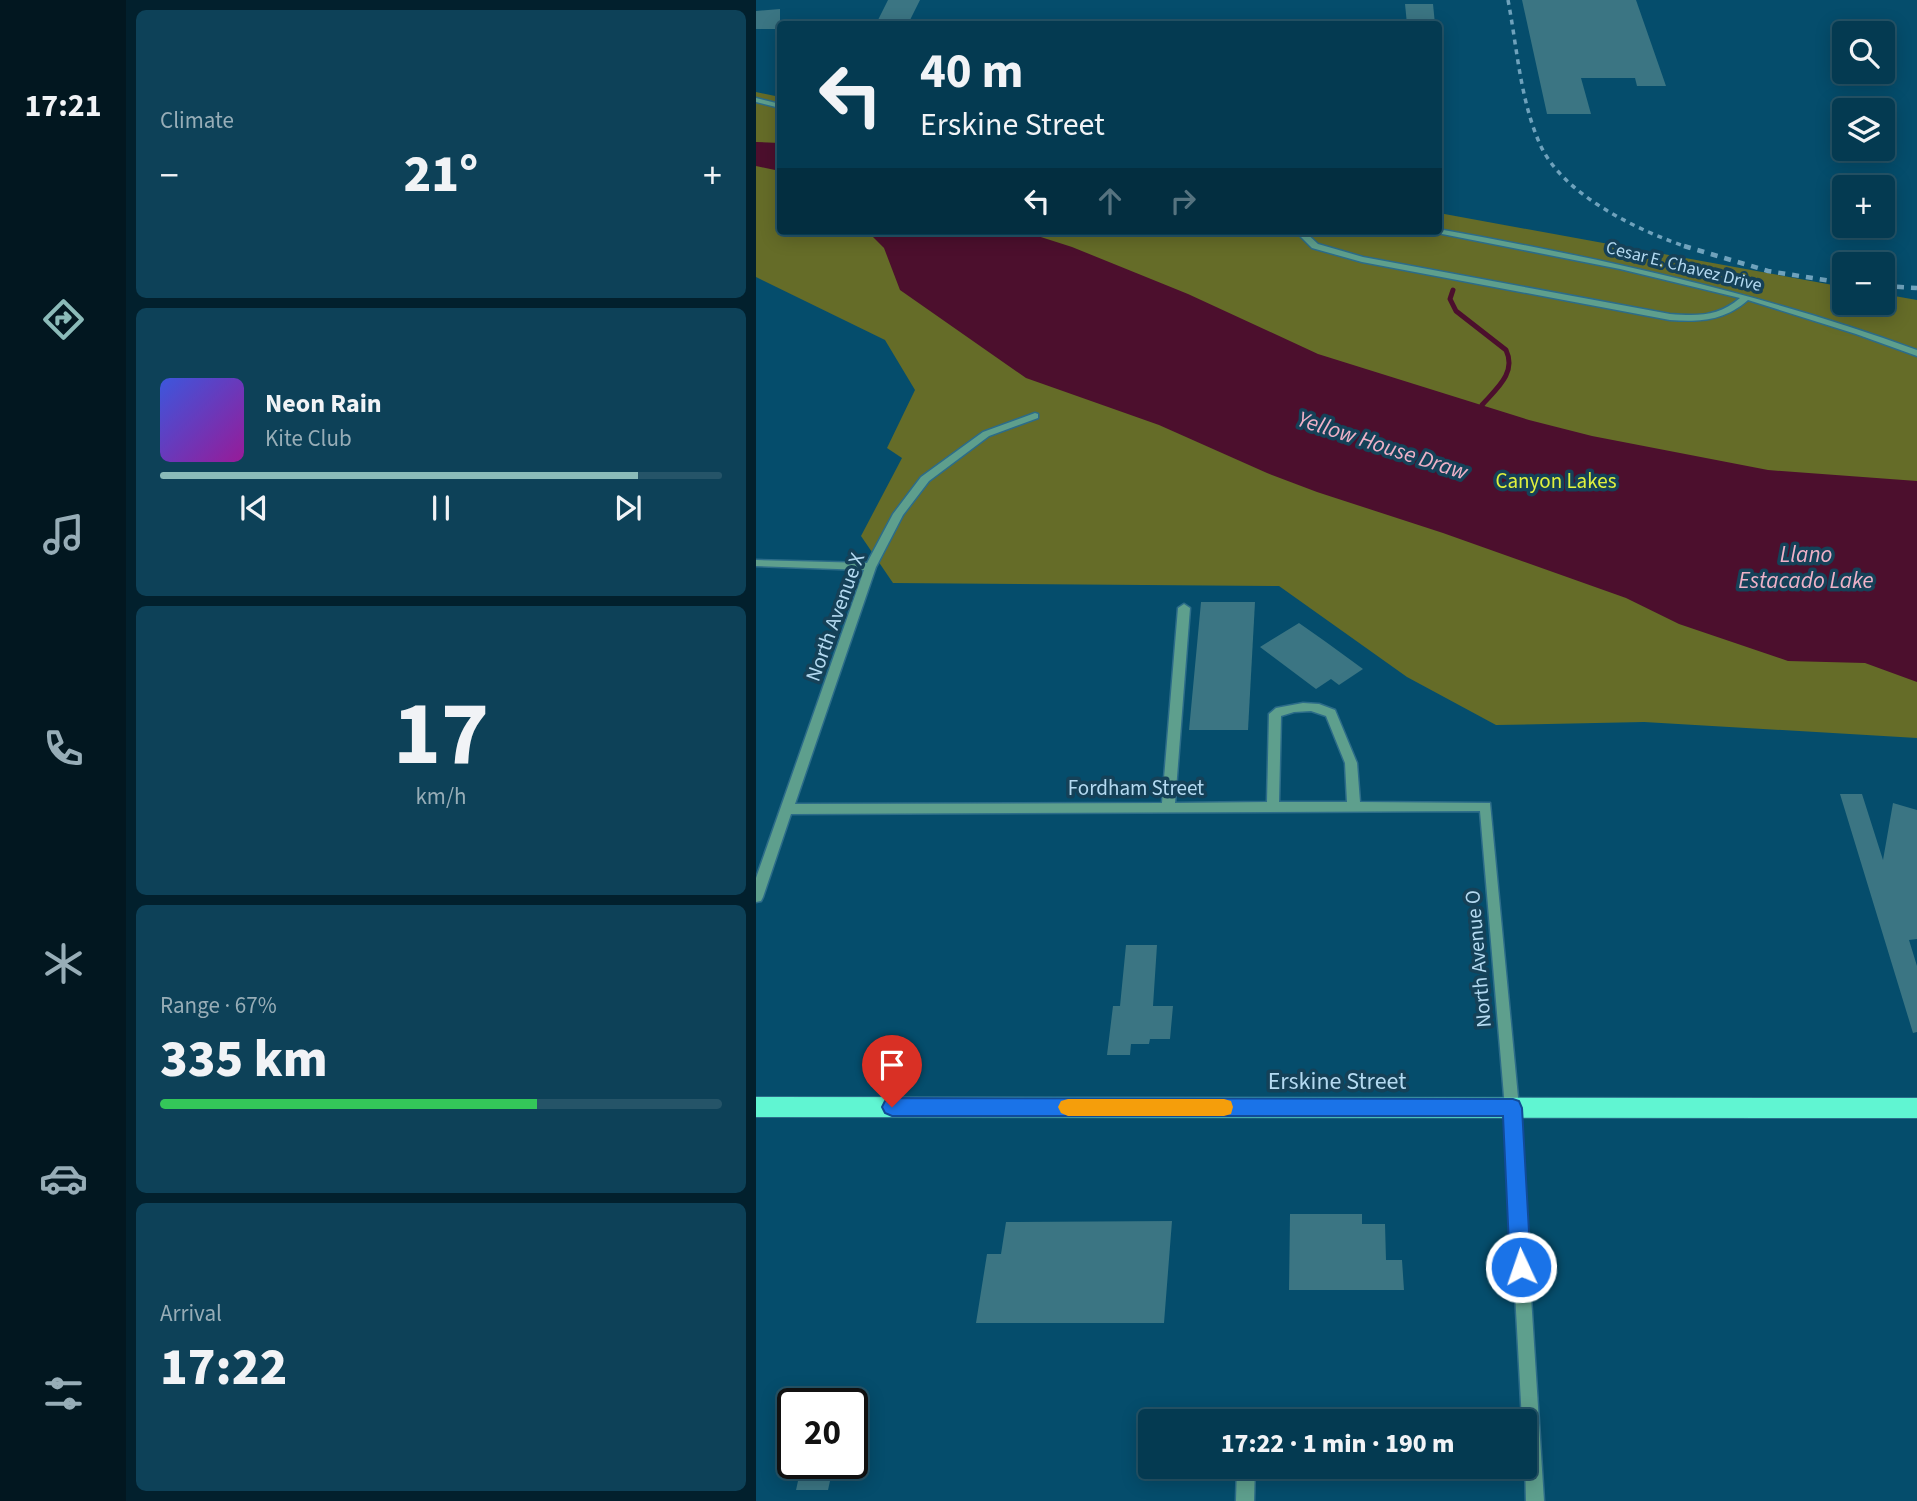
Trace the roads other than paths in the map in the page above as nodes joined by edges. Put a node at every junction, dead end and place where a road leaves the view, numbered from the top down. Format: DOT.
graph roads {
  1 [pos="756,100"];
  2 [pos="777,105"];
  3 [pos="1442,232"];
  4 [pos="1303,235"];
  5 [pos="1746,297"];
  6 [pos="1917,353"];
  7 [pos="1035,416"];
  8 [pos="756,563"];
  9 [pos="871,567"];
  10 [pos="1184,608"];
  11 [pos="1486,806"];
  12 [pos="1168,807"];
  13 [pos="1273,807"];
  14 [pos="1354,807"];
  15 [pos="787,809"];
  16 [pos="756,897"];
  17 [pos="756,1107"];
  18 [pos="1513,1108"];
  19 [pos="1917,1108"];
  20 [pos="1526,1409"];
  21 [pos="1245,1479"];
  22 [pos="1532,1479"];
  23 [pos="1244,1501"];
  24 [pos="1535,1501"];
  1 -- 2 [label="street"];
  3 -- 5 [label="street, Cesar E. Chavez Drive"];
  4 -- 5 [label="street"];
  5 -- 6 [label="street, Cesar E. Chavez Drive"];
  7 -- 9 [label="street, North Avenue X"];
  8 -- 9 [label="street"];
  9 -- 15 [label="street, North Avenue X"];
  10 -- 12 [label="street"];
  11 -- 14 [label="street, Fordham Street"];
  11 -- 18 [label="street, North Avenue O"];
  12 -- 13 [label="street, Fordham Street"];
  12 -- 15 [label="street, Fordham Street"];
  13 -- 14 [label="street, Fordham Street"];
  13 -- 14 [label="street"];
  15 -- 16 [label="street, North Avenue X"];
  17 -- 18 [label="main road, Erskine Street"];
  18 -- 19 [label="main road, Erskine Street"];
  18 -- 20 [label="street, North Avenue O"];
  21 -- 23 [label="street"];
  22 -- 24 [label="street, North Avenue O"];
}
